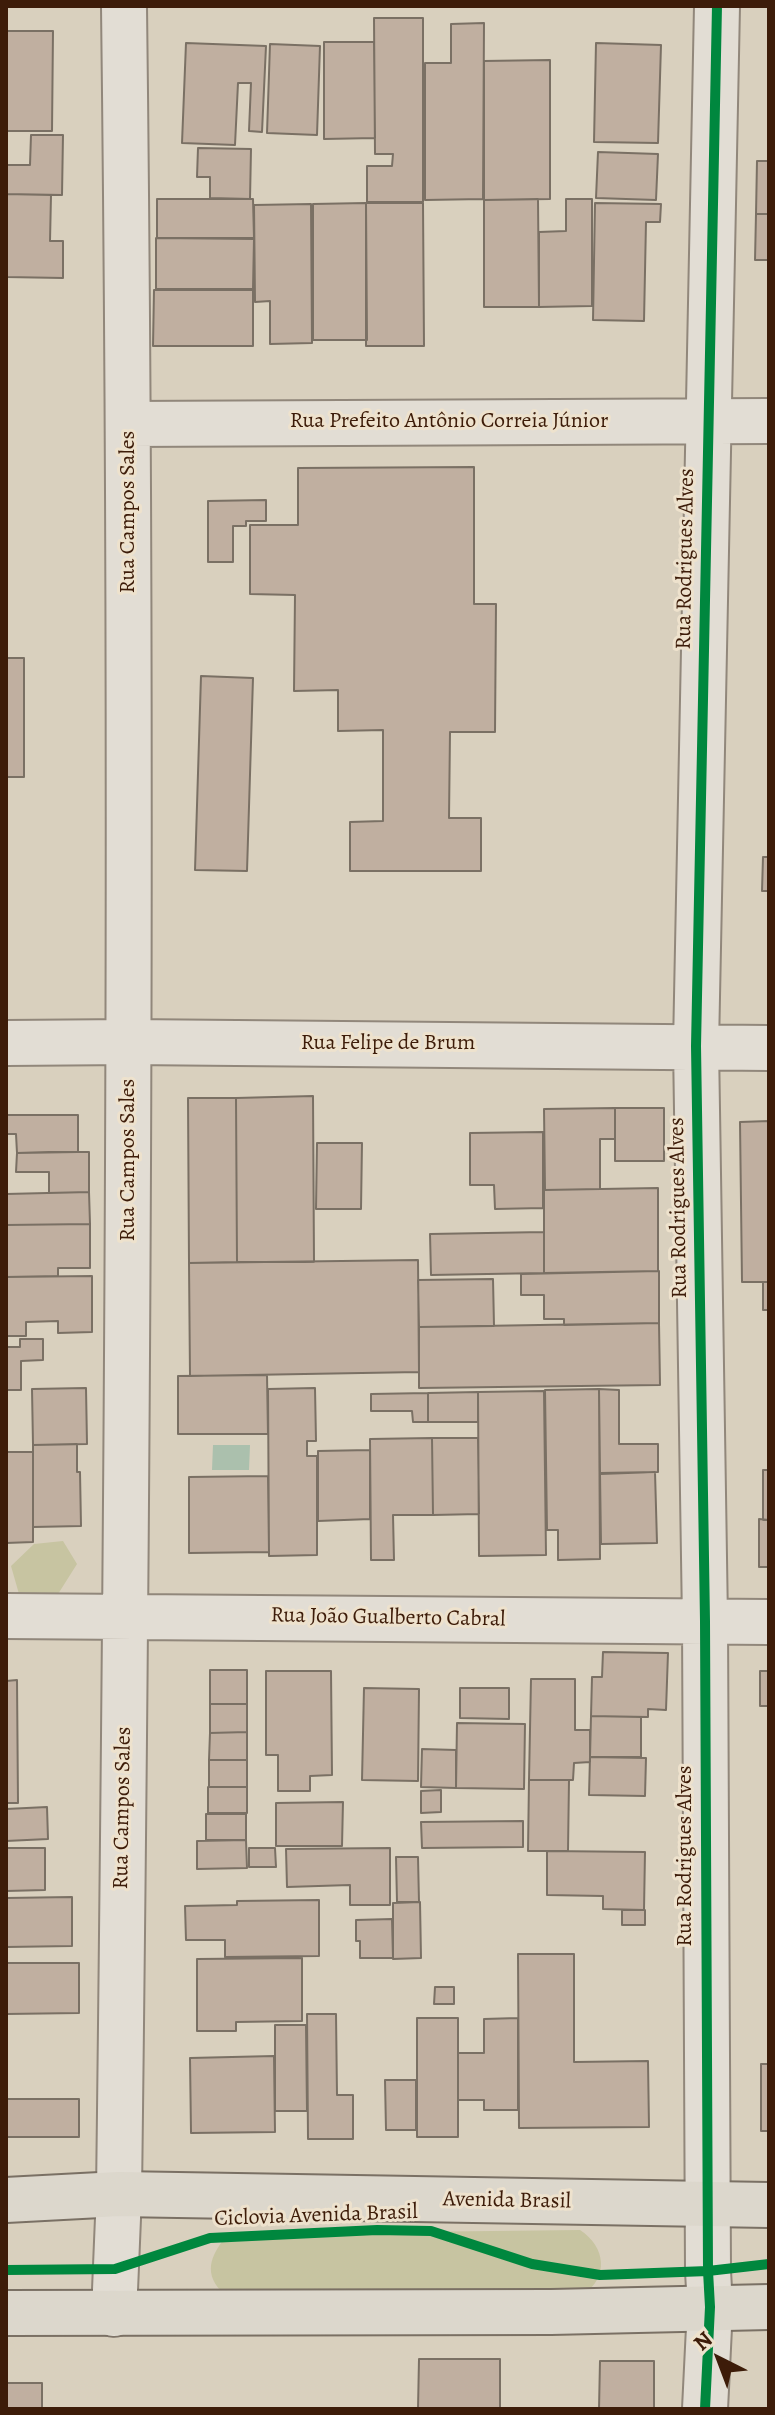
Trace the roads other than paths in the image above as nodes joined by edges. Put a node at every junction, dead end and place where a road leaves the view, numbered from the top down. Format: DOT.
graph roads {
  1 [pos="124,6"];
  2 [pos="717,6"];
  3 [pos="709,421"];
  4 [pos="769,421"];
  5 [pos="129,424"];
  6 [pos="130,1042"];
  7 [pos="6,1043"];
  8 [pos="696,1046"];
  9 [pos="769,1048"];
  10 [pos="6,1616"];
  11 [pos="126,1616"];
  12 [pos="705,1621"];
  13 [pos="769,1622"];
  14 [pos="119,2194"];
  15 [pos="6,2200"];
  16 [pos="708,2205"];
  17 [pos="769,2205"];
  18 [pos="710,2307"];
  19 [pos="769,2307"];
  20 [pos="6,2313"];
  21 [pos="114,2314"];
  22 [pos="705,2409"];
  1 -- 5 [label="street, Rua Campos Sales"];
  2 -- 3 [label="street, Rua Rodrigues Alves"];
  3 -- 4 [label="street, Rua Prefeito Antônio Correia Júnior"];
  3 -- 5 [label="street, Rua Prefeito Antônio Correia Júnior"];
  3 -- 8 [label="street, Rua Rodrigues Alves"];
  5 -- 6 [label="street, Rua Campos Sales"];
  6 -- 7 [label="street, Rua Felipe de Brum"];
  6 -- 8 [label="street, Rua Felipe de Brum"];
  6 -- 11 [label="street, Rua Campos Sales"];
  8 -- 9 [label="street, Rua Felipe de Brum"];
  8 -- 12 [label="street, Rua Rodrigues Alves"];
  10 -- 11 [label="street, Rua João Gualberto Cabral"];
  11 -- 12 [label="street, Rua João Gualberto Cabral"];
  11 -- 14 [label="street, Rua Campos Sales"];
  12 -- 13 [label="street, Rua João Gualberto Cabral"];
  12 -- 16 [label="street, Rua Rodrigues Alves"];
  14 -- 15 [label="main road, Avenida Brasil"];
  14 -- 16 [label="main road, Avenida Brasil"];
  14 -- 21 [label="street, Rua Campos Sales"];
  16 -- 17 [label="main road, Avenida Brasil"];
  16 -- 18 [label="street, Rua Rodrigues Alves"];
  18 -- 19 [label="main road"];
  18 -- 21 [label="main road"];
  18 -- 22 [label="street, Rua Rodrigues Alves"];
  20 -- 21 [label="main road"];
}
